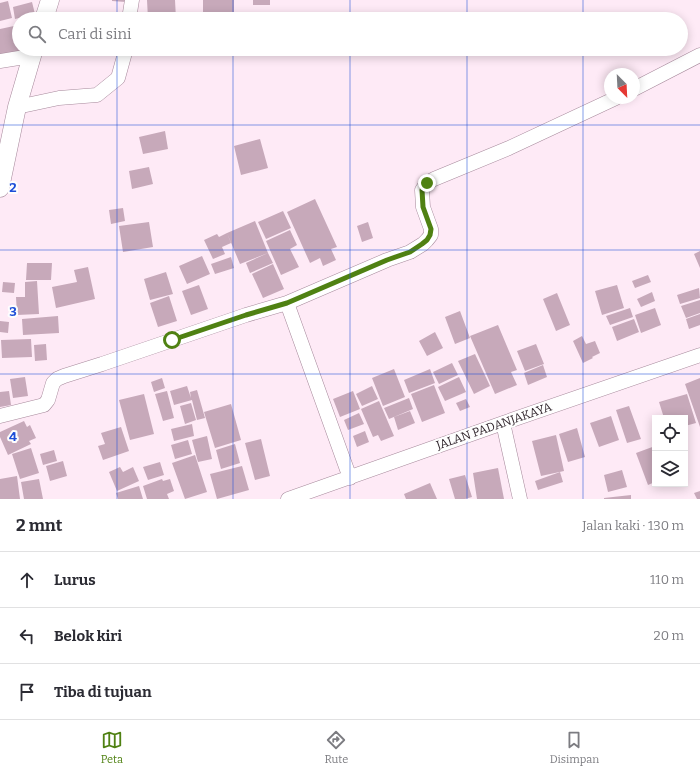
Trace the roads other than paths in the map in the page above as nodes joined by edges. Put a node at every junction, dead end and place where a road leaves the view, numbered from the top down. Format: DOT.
graph roads {
  1 [pos="50,0"];
  2 [pos="132,0"];
  3 [pos="46,12"];
  4 [pos="130,12"];
  5 [pos="700,55"];
  6 [pos="20,56"];
  7 [pos="31,56"];
  8 [pos="124,56"];
  9 [pos="0,61"];
  10 [pos="640,86"];
  11 [pos="604,104"];
  12 [pos="18,107"];
  13 [pos="0,188"];
  14 [pos="287,303"];
  15 [pos="700,355"];
  16 [pos="0,416"];
  17 [pos="503,423"];
  18 [pos="350,478"];
  19 [pos="288,499"];
  20 [pos="520,499"];
  1 -- 3 [label="street"];
  2 -- 4 [label="street"];
  5 -- 10 [label="street"];
  6 -- 9 [label="street"];
  7 -- 12 [label="street"];
  8 -- 12 [label="street"];
  11 -- 14 [label="street"];
  12 -- 13 [label="street"];
  14 -- 16 [label="street"];
  14 -- 18 [label="street"];
  15 -- 17 [label="street, JALAN PADANJAKAYA"];
  17 -- 18 [label="street, JALAN PADANJAKAYA"];
  17 -- 20 [label="street"];
  18 -- 19 [label="street, JALAN PADANJAKAYA"];
}
